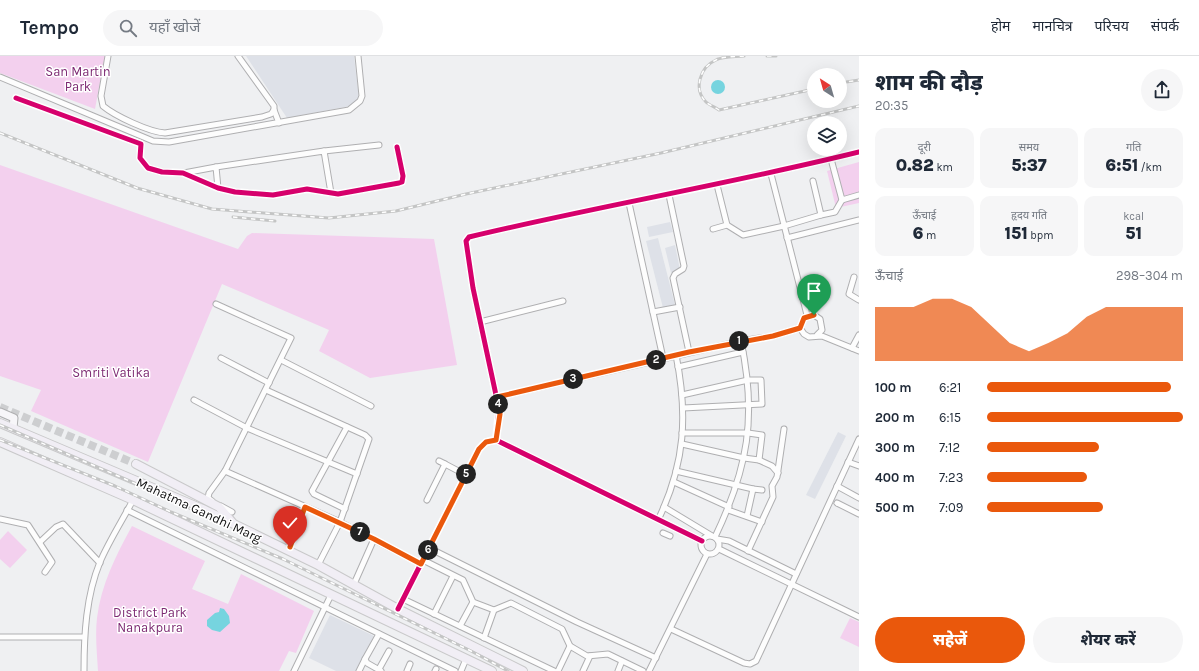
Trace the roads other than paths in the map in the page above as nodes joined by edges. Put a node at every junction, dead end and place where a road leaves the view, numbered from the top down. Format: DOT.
graph roads {
  1 [pos="108,56"];
  2 [pos="238,56"];
  3 [pos="358,56"];
  4 [pos="0,77"];
  5 [pos="16,98"];
  6 [pos="274,110"];
  7 [pos="279,123"];
  8 [pos="144,138"];
  9 [pos="141,144"];
  10 [pos="379,145"];
  11 [pos="397,148"];
  12 [pos="324,151"];
  13 [pos="859,152"];
  14 [pos="831,159"];
  15 [pos="216,167"];
  16 [pos="183,173"];
  17 [pos="771,174"];
  18 [pos="813,181"];
  19 [pos="717,185"];
  20 [pos="218,188"];
  21 [pos="331,193"];
  22 [pos="669,195"];
  23 [pos="859,195"];
  24 [pos="842,200"];
  25 [pos="629,203"];
  26 [pos="821,215"];
  27 [pos="859,220"];
  28 [pos="727,225"];
  29 [pos="784,226"];
  30 [pos="713,229"];
  31 [pos="787,238"];
  32 [pos="854,277"];
  33 [pos="859,300"];
  34 [pos="563,301"];
  35 [pos="216,304"];
  36 [pos="680,307"];
  37 [pos="653,312"];
  38 [pos="807,316"];
  39 [pos="480,322"];
  40 [pos="800,328"];
  41 [pos="817,335"];
  42 [pos="859,335"];
  43 [pos="741,341"];
  44 [pos="852,348"];
  45 [pos="689,352"];
  46 [pos="743,352"];
  47 [pos="859,352"];
  48 [pos="676,356"];
  49 [pos="221,358"];
  50 [pos="663,358"];
  51 [pos="281,360"];
  52 [pos="678,367"];
  53 [pos="748,380"];
  54 [pos="269,383"];
  55 [pos="266,390"];
  56 [pos="682,395"];
  57 [pos="497,397"];
  58 [pos="194,400"];
  59 [pos="749,404"];
  60 [pos="371,406"];
  61 [pos="683,408"];
  62 [pos="0,412"];
  63 [pos="0,423"];
  64 [pos="347,427"];
  65 [pos="13,428"];
  66 [pos="246,428"];
  67 [pos="784,429"];
  68 [pos="682,433"];
  69 [pos="748,433"];
  70 [pos="859,439"];
  71 [pos="496,440"];
  72 [pos="0,442"];
  73 [pos="682,444"];
  74 [pos="744,458"];
  75 [pos="759,460"];
  76 [pos="439,461"];
  77 [pos="848,462"];
  78 [pos="329,463"];
  79 [pos="136,464"];
  80 [pos="445,464"];
  81 [pos="859,466"];
  82 [pos="225,470"];
  83 [pos="676,471"];
  84 [pos="778,473"];
  85 [pos="357,474"];
  86 [pos="466,475"];
  87 [pos="674,482"];
  88 [pos="737,485"];
  89 [pos="837,486"];
  90 [pos="753,489"];
  91 [pos="762,490"];
  92 [pos="859,498"];
  93 [pos="133,500"];
  94 [pos="427,500"];
  95 [pos="837,503"];
  96 [pos="305,507"];
  97 [pos="664,507"];
  98 [pos="729,508"];
  99 [pos="345,509"];
  100 [pos="127,510"];
  101 [pos="232,512"];
  102 [pos="859,513"];
  103 [pos="747,516"];
  104 [pos="659,518"];
  105 [pos="0,519"];
  106 [pos="340,522"];
  107 [pos="762,522"];
  108 [pos="235,525"];
  109 [pos="663,533"];
  110 [pos="670,536"];
  111 [pos="715,537"];
  112 [pos="374,539"];
  113 [pos="702,541"];
  114 [pos="40,542"];
  115 [pos="429,548"];
  116 [pos="718,549"];
  117 [pos="288,551"];
  118 [pos="748,551"];
  119 [pos="707,554"];
  120 [pos="763,559"];
  121 [pos="422,562"];
  122 [pos="100,563"];
  123 [pos="318,566"];
  124 [pos="759,568"];
  125 [pos="45,572"];
  126 [pos="796,574"];
  127 [pos="454,576"];
  128 [pos="792,583"];
  129 [pos="354,584"];
  130 [pos="331,595"];
  131 [pos="403,599"];
  132 [pos="473,602"];
  133 [pos="325,607"];
  134 [pos="398,610"];
  135 [pos="494,610"];
  136 [pos="434,614"];
  137 [pos="859,617"];
  138 [pos="460,626"];
  139 [pos="671,629"];
  140 [pos="379,634"];
  141 [pos="0,636"];
  142 [pos="84,637"];
  143 [pos="484,638"];
  144 [pos="570,646"];
  145 [pos="389,651"];
  146 [pos="590,656"];
  147 [pos="656,658"];
  148 [pos="365,659"];
  149 [pos="466,659"];
  150 [pos="622,661"];
  151 [pos="410,664"];
  152 [pos="380,670"];
  153 [pos="84,671"];
  154 [pos="294,671"];
  155 [pos="359,671"];
  156 [pos="407,671"];
  157 [pos="455,671"];
  158 [pos="460,671"];
  159 [pos="492,671"];
  160 [pos="523,671"];
  161 [pos="554,671"];
  162 [pos="558,671"];
  163 [pos="583,671"];
  164 [pos="618,671"];
  165 [pos="643,671"];
  166 [pos="650,671"];
  1 -- 6 [label="street"];
  2 -- 6 [label="street"];
  3 -- 7 [label="street"];
  4 -- 8 [label="street"];
  5 -- 9 [label="street"];
  6 -- 7 [label="street"];
  7 -- 8 [label="street"];
  8 -- 9 [label="street"];
  9 -- 16 [label="street"];
  10 -- 12 [label="street"];
  11 -- 21 [label="street"];
  12 -- 15 [label="street"];
  12 -- 21 [label="street"];
  13 -- 14 [label="street"];
  14 -- 17 [label="street"];
  14 -- 24 [label="street"];
  15 -- 16 [label="street"];
  15 -- 20 [label="street"];
  16 -- 20 [label="street"];
  17 -- 19 [label="street"];
  17 -- 29 [label="street"];
  18 -- 26 [label="street"];
  19 -- 22 [label="street"];
  19 -- 28 [label="street"];
  20 -- 21 [label="street"];
  22 -- 25 [label="street"];
  22 -- 36 [label="street"];
  23 -- 24 [label="street"];
  24 -- 26 [label="street"];
  25 -- 37 [label="street"];
  25 -- 39 [label="street"];
  26 -- 29 [label="street"];
  27 -- 31 [label="street"];
  28 -- 29 [label="street"];
  28 -- 30 [label="street"];
  29 -- 31 [label="street"];
  31 -- 38 [label="street"];
  32 -- 33 [label="street"];
  34 -- 39 [label="street"];
  35 -- 51 [label="street"];
  36 -- 37 [label="street"];
  36 -- 45 [label="street"];
  37 -- 50 [label="street"];
  38 -- 40 [label="street"];
  38 -- 41 [label="street"];
  39 -- 57 [label="street"];
  40 -- 41 [label="street"];
  40 -- 43 [label="street"];
  41 -- 44 [label="street"];
  42 -- 44 [label="street"];
  43 -- 45 [label="street"];
  43 -- 46 [label="street"];
  44 -- 47 [label="street"];
  45 -- 48 [label="street"];
  46 -- 52 [label="street"];
  46 -- 53 [label="street"];
  48 -- 50 [label="street"];
  48 -- 52 [label="street"];
  49 -- 54 [label="street"];
  50 -- 57 [label="street"];
  51 -- 54 [label="street"];
  51 -- 60 [label="street"];
  52 -- 56 [label="street"];
  53 -- 56 [label="street"];
  53 -- 59 [label="street"];
  53 -- 59 [label="street"];
  54 -- 55 [label="street"];
  55 -- 64 [label="street"];
  55 -- 66 [label="street"];
  56 -- 61 [label="street"];
  57 -- 71 [label="street"];
  58 -- 66 [label="street"];
  59 -- 61 [label="street"];
  59 -- 69 [label="street"];
  61 -- 68 [label="street"];
  62 -- 65 [label="street"];
  63 -- 65 [label="main road, Mahatma Gandhi Marg"];
  64 -- 78 [label="street"];
  64 -- 85 [label="street"];
  65 -- 108 [label="main road, Mahatma Gandhi Marg"];
  66 -- 78 [label="street"];
  66 -- 82 [label="street"];
  67 -- 84 [label="street"];
  68 -- 69 [label="street"];
  68 -- 73 [label="street"];
  69 -- 74 [label="street"];
  69 -- 75 [label="street"];
  70 -- 77 [label="street"];
  71 -- 86 [label="street"];
  71 -- 104 [label="street"];
  72 -- 93 [label="main road, Mahatma Gandhi Marg"];
  73 -- 74 [label="street"];
  73 -- 83 [label="street"];
  74 -- 75 [label="street"];
  74 -- 88 [label="street"];
  75 -- 84 [label="street"];
  76 -- 80 [label="street"];
  77 -- 81 [label="street"];
  77 -- 89 [label="street"];
  78 -- 85 [label="street"];
  78 -- 99 [label="street"];
  79 -- 108 [label="main road"];
  80 -- 86 [label="street"];
  80 -- 94 [label="street"];
  82 -- 96 [label="street"];
  82 -- 101 [label="street"];
  83 -- 87 [label="street"];
  83 -- 88 [label="street"];
  84 -- 107 [label="street"];
  85 -- 99 [label="street"];
  86 -- 115 [label="street"];
  87 -- 97 [label="street"];
  87 -- 98 [label="street"];
  88 -- 90 [label="street"];
  88 -- 98 [label="street"];
  89 -- 92 [label="street"];
  89 -- 126 [label="street"];
  90 -- 91 [label="street"];
  90 -- 103 [label="street"];
  93 -- 100 [label="street"];
  93 -- 130 [label="main road, Mahatma Gandhi Marg"];
  95 -- 102 [label="street"];
  96 -- 106 [label="street"];
  96 -- 117 [label="street"];
  97 -- 104 [label="street"];
  97 -- 111 [label="street"];
  98 -- 103 [label="street"];
  98 -- 111 [label="street"];
  99 -- 106 [label="street"];
  100 -- 122 [label="street"];
  100 -- 133 [label="street"];
  103 -- 107 [label="street"];
  104 -- 113 [label="street"];
  105 -- 114 [label="street"];
  106 -- 112 [label="street"];
  106 -- 123 [label="street"];
  107 -- 118 [label="street"];
  108 -- 117 [label="main road, Mahatma Gandhi Marg"];
  109 -- 110 [label="street"];
  111 -- 113 [label="street"];
  111 -- 116 [label="street"];
  111 -- 118 [label="street"];
  112 -- 121 [label="street"];
  112 -- 129 [label="street"];
  113 -- 119 [label="street"];
  114 -- 122 [label="street"];
  114 -- 125 [label="street"];
  115 -- 121 [label="street"];
  115 -- 147 [label="street"];
  116 -- 119 [label="street"];
  116 -- 124 [label="street"];
  117 -- 123 [label="main road, Mahatma Gandhi Marg"];
  118 -- 120 [label="street"];
  119 -- 139 [label="street"];
  120 -- 124 [label="street"];
  120 -- 126 [label="street"];
  121 -- 127 [label="street"];
  121 -- 131 [label="street"];
  122 -- 142 [label="street"];
  123 -- 129 [label="main road, Mahatma Gandhi Marg"];
  124 -- 128 [label="street"];
  126 -- 128 [label="street"];
  127 -- 132 [label="street"];
  127 -- 136 [label="street"];
  128 -- 137 [label="street"];
  128 -- 139 [label="street"];
  129 -- 134 [label="main road, Mahatma Gandhi Marg"];
  130 -- 133 [label="street"];
  130 -- 149 [label="main road, Mahatma Gandhi Marg"];
  131 -- 134 [label="street"];
  131 -- 136 [label="street"];
  132 -- 135 [label="street"];
  132 -- 138 [label="street"];
  133 -- 140 [label="street"];
  133 -- 154 [label="street"];
  134 -- 160 [label="main road, Mahatma Gandhi Marg"];
  135 -- 143 [label="street"];
  135 -- 144 [label="street"];
  136 -- 138 [label="street"];
  138 -- 143 [label="street"];
  139 -- 147 [label="street"];
  140 -- 148 [label="street"];
  140 -- 157 [label="street"];
  141 -- 142 [label="street"];
  142 -- 153 [label="street"];
  143 -- 161 [label="street"];
  144 -- 146 [label="street"];
  144 -- 162 [label="street"];
  145 -- 152 [label="street"];
  146 -- 150 [label="street"];
  146 -- 163 [label="street"];
  147 -- 166 [label="street"];
  148 -- 152 [label="street"];
  148 -- 155 [label="street"];
  149 -- 158 [label="street"];
  149 -- 159 [label="main road, Mahatma Gandhi Marg"];
  150 -- 164 [label="street"];
  150 -- 165 [label="street"];
  151 -- 156 [label="street"];
}
